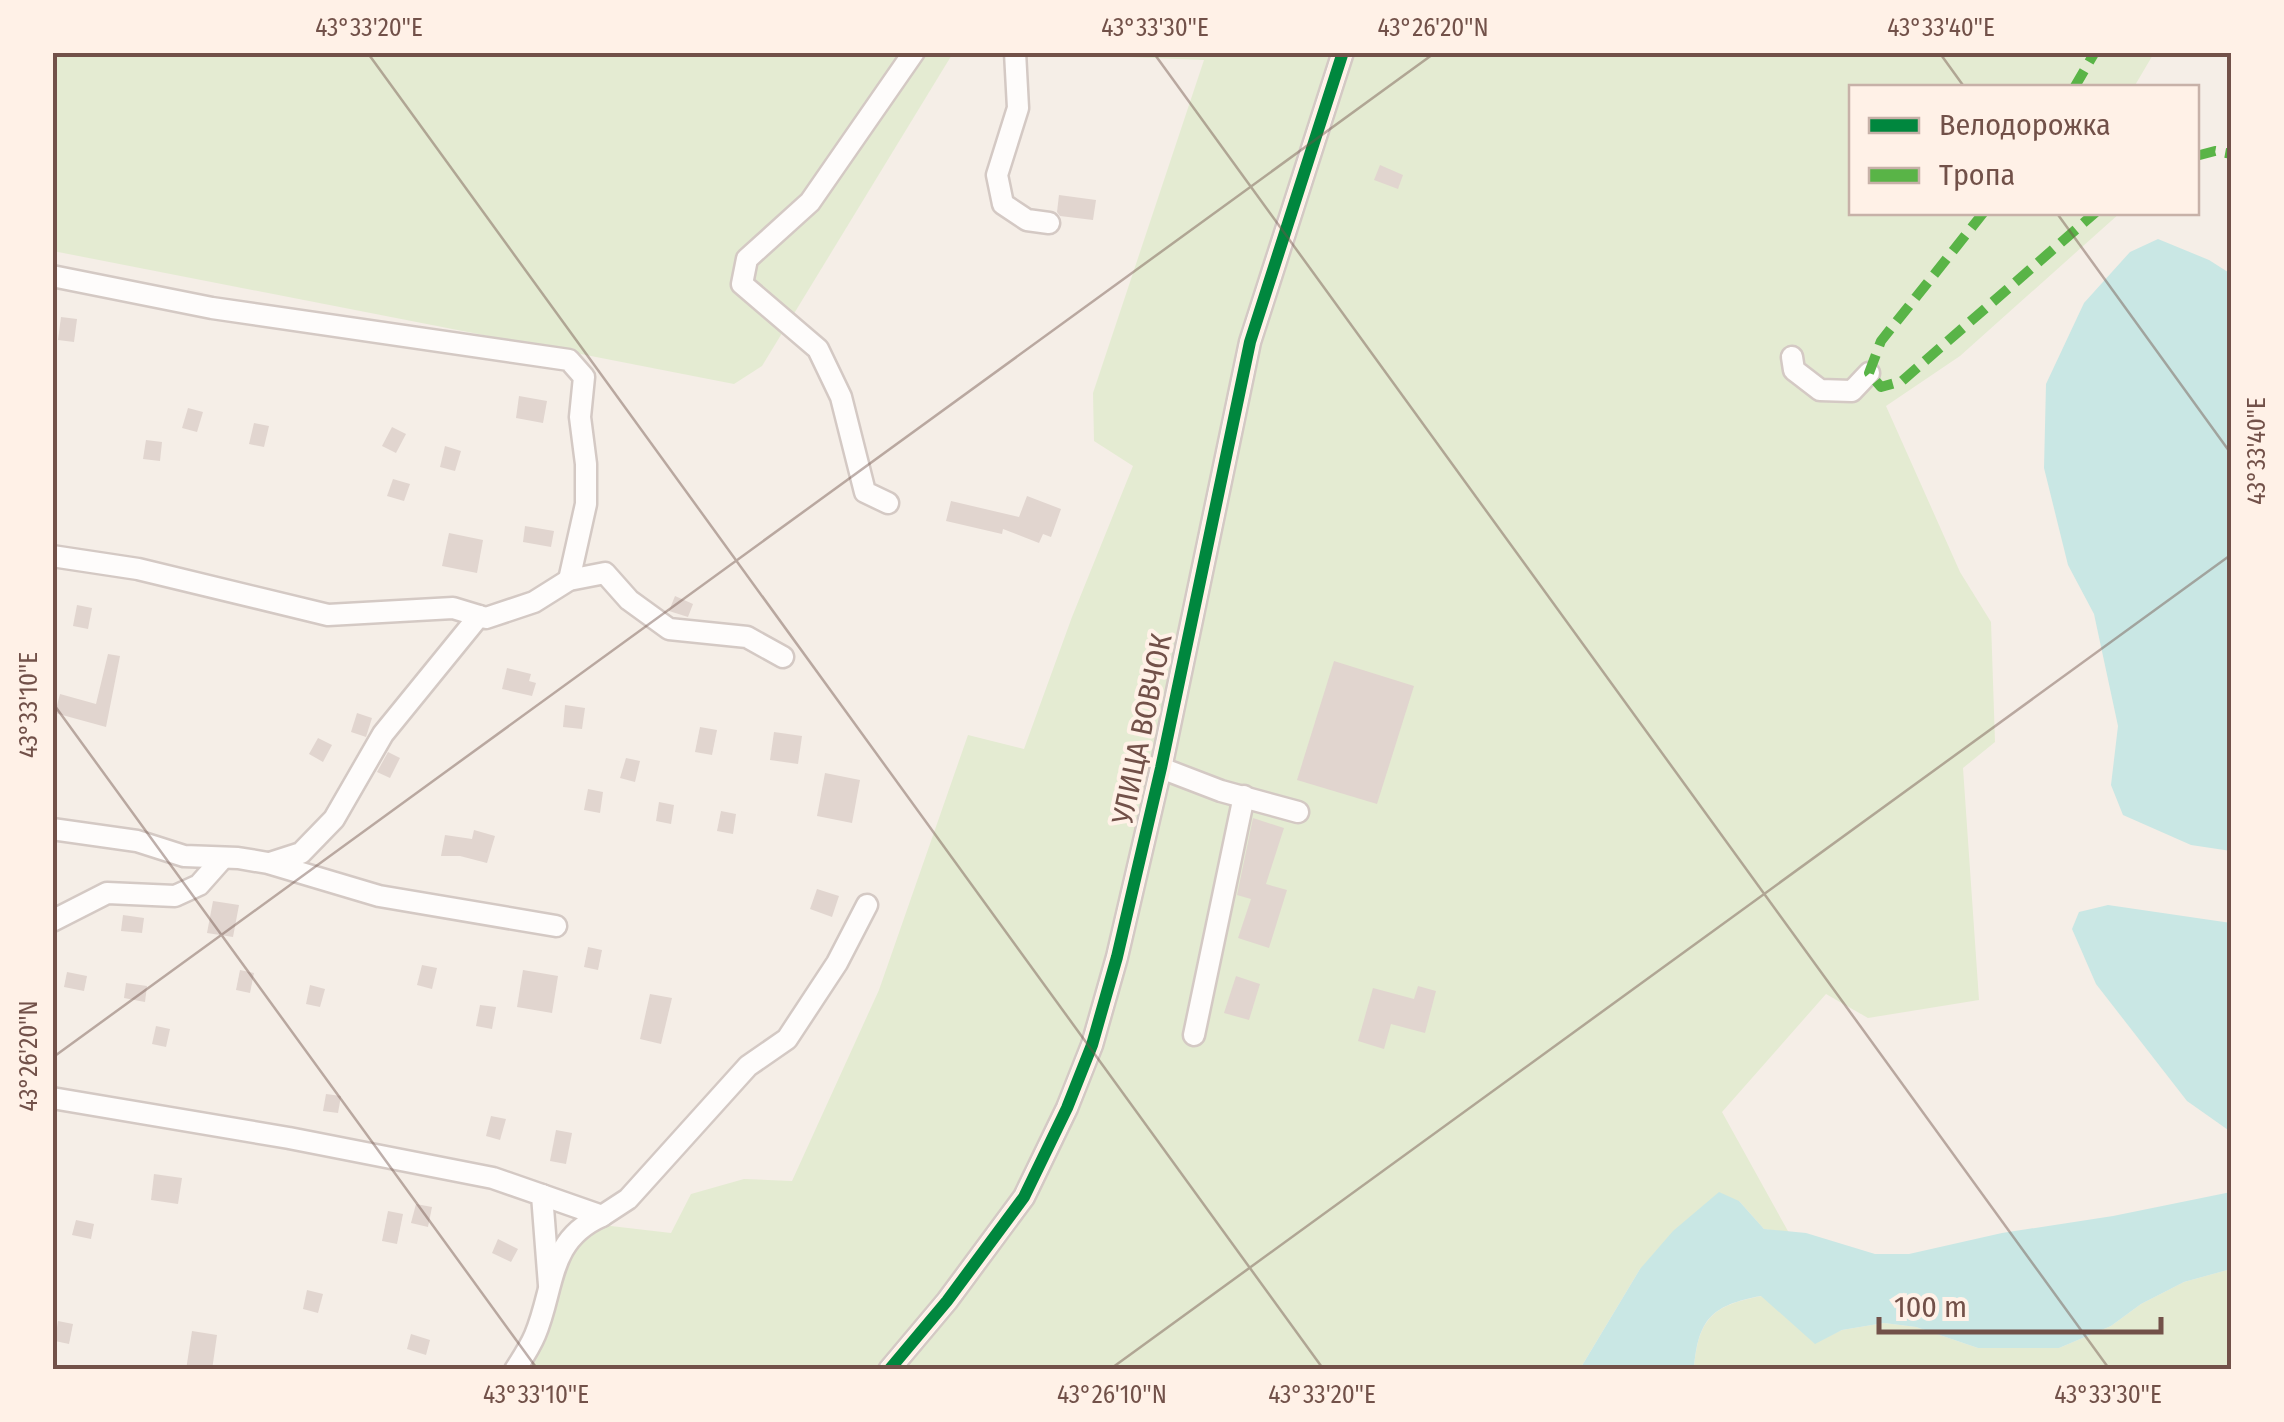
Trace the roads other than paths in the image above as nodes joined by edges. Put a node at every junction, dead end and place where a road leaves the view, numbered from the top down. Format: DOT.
graph roads {
  1 [pos="914,52"];
  2 [pos="1015,52"];
  3 [pos="1342,52"];
  4 [pos="1049,223"];
  5 [pos="52,276"];
  6 [pos="1792,358"];
  7 [pos="1869,373"];
  8 [pos="888,503"];
  9 [pos="52,556"];
  10 [pos="569,580"];
  11 [pos="480,616"];
  12 [pos="783,657"];
  13 [pos="1160,768"];
  14 [pos="1244,796"];
  15 [pos="1298,812"];
  16 [pos="52,828"];
  17 [pos="224,858"];
  18 [pos="268,863"];
  19 [pos="867,905"];
  20 [pos="52,921"];
  21 [pos="556,926"];
  22 [pos="1194,1034"];
  23 [pos="52,1098"];
  24 [pos="542,1194"];
  25 [pos="602,1216"];
  26 [pos="549,1285"];
  27 [pos="515,1370"];
  28 [pos="889,1370"];
  1 -- 8 [label="street"];
  2 -- 4 [label="street"];
  3 -- 13 [label="street, УЛИЦА ВОВЧОК"];
  5 -- 10 [label="street"];
  6 -- 7 [label="street"];
  9 -- 11 [label="street"];
  10 -- 11 [label="street"];
  10 -- 12 [label="street"];
  11 -- 18 [label="street"];
  13 -- 14 [label="street"];
  13 -- 28 [label="street, УЛИЦА ВОВЧОК"];
  14 -- 15 [label="street"];
  14 -- 22 [label="street"];
  16 -- 17 [label="street"];
  17 -- 18 [label="street"];
  17 -- 20 [label="street"];
  18 -- 21 [label="street"];
  19 -- 25 [label="street"];
  23 -- 24 [label="street"];
  24 -- 25 [label="street"];
  24 -- 26 [label="street"];
  25 -- 26 [label="street"];
  26 -- 27 [label="street"];
}
